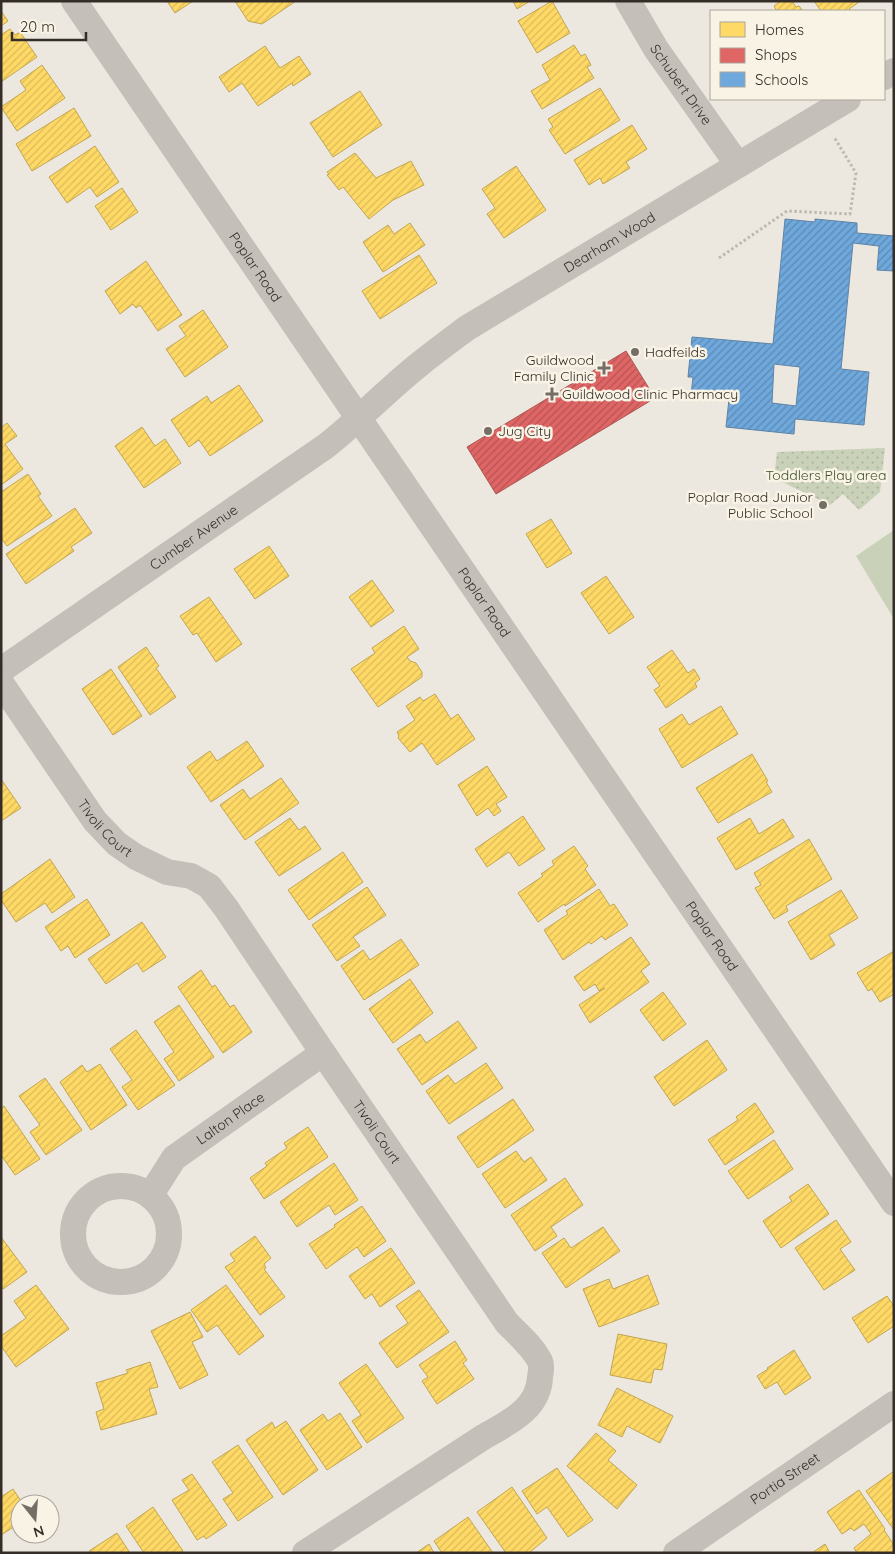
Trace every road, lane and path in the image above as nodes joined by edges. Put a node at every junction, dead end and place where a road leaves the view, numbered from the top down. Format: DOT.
graph roads {
  1 [pos="74,1"];
  2 [pos="628,1"];
  3 [pos="846,100"];
  4 [pos="821,116"];
  5 [pos="738,165"];
  6 [pos="719,258"];
  7 [pos="380,398"];
  8 [pos="360,419"];
  9 [pos="1,670"];
  10 [pos="1,684"];
  11 [pos="323,1053"];
  12 [pos="150,1196"];
  13 [pos="894,1203"];
  14 [pos="894,1404"];
  15 [pos="304,1553"];
  16 [pos="676,1553"];
  1 -- 8 [label="street, Poplar Road"];
  2 -- 5 [label="street, Schubert Drive"];
  3 -- 4 [label="street, Dearham Wood"];
  4 -- 5 [label="street, Dearham Wood"];
  4 -- 6 [label="path"];
  5 -- 7 [label="street, Dearham Wood"];
  7 -- 8 [label="street, Cumber Avenue"];
  8 -- 9 [label="street, Cumber Avenue"];
  8 -- 13 [label="street, Poplar Road"];
  10 -- 11 [label="street, Tivoli Court"];
  11 -- 12 [label="street, Lalton Place"];
  11 -- 15 [label="street, Tivoli Court"];
  14 -- 16 [label="street, Portia Street"];
}
